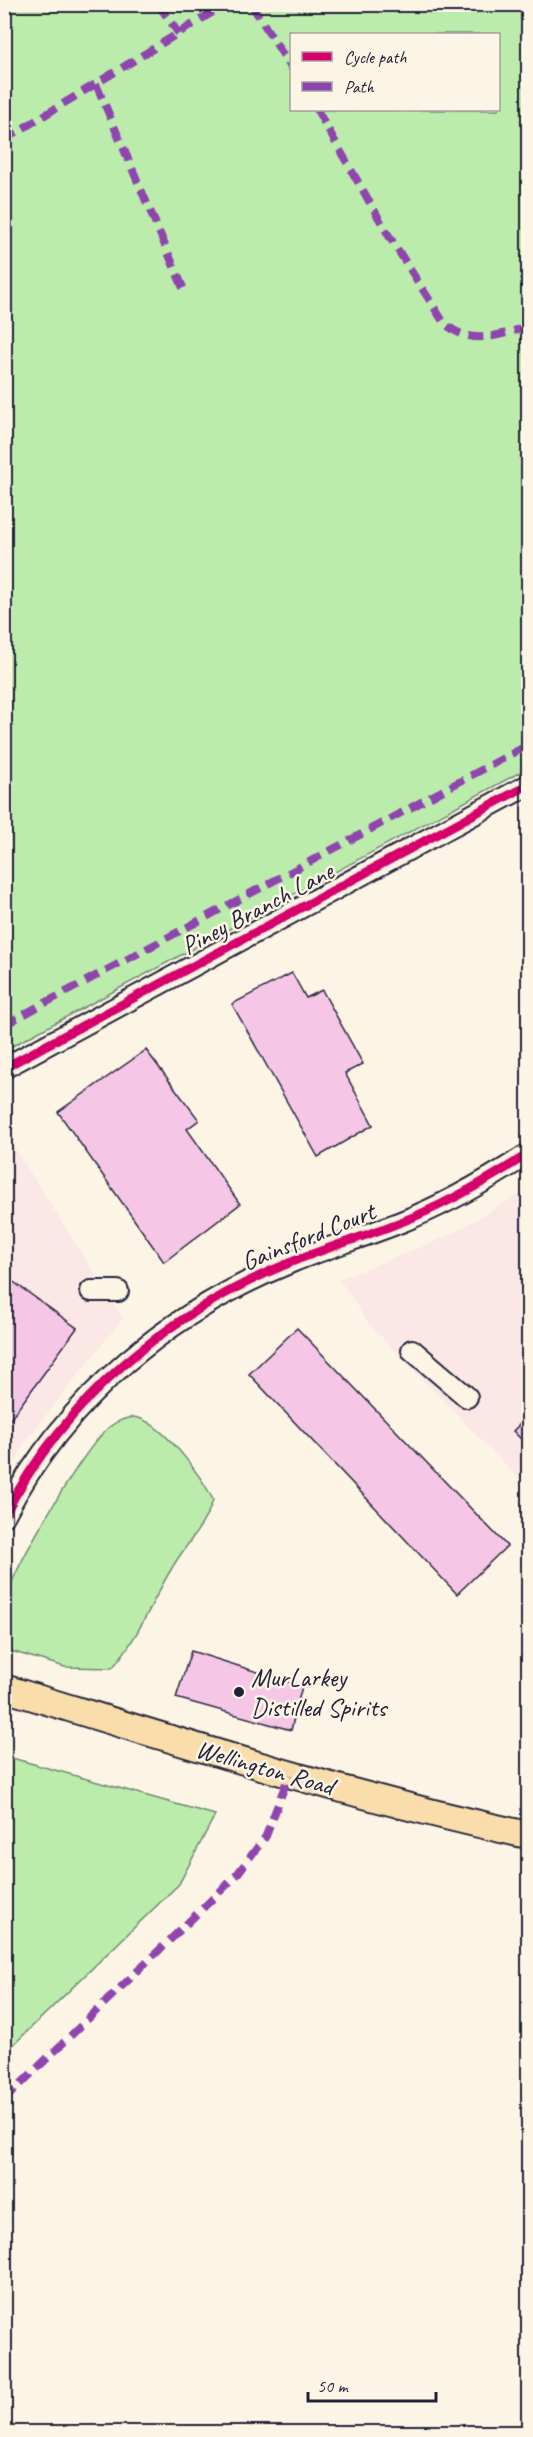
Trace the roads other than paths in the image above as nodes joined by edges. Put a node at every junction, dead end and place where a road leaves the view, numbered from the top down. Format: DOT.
graph roads {
  1 [pos="528,785"];
  2 [pos="4,1068"];
  3 [pos="528,1154"];
  4 [pos="91,1291"];
  5 [pos="118,1291"];
  6 [pos="412,1350"];
  7 [pos="467,1397"];
  8 [pos="4,1516"];
  9 [pos="4,1688"];
  10 [pos="528,1835"];
  1 -- 2 [label="street, Piney Branch Lane"];
  3 -- 8 [label="street, Gainsford Court"];
  4 -- 5 [label="street"];
  6 -- 7 [label="street"];
  9 -- 10 [label="main road, Wellington Road"];
}
